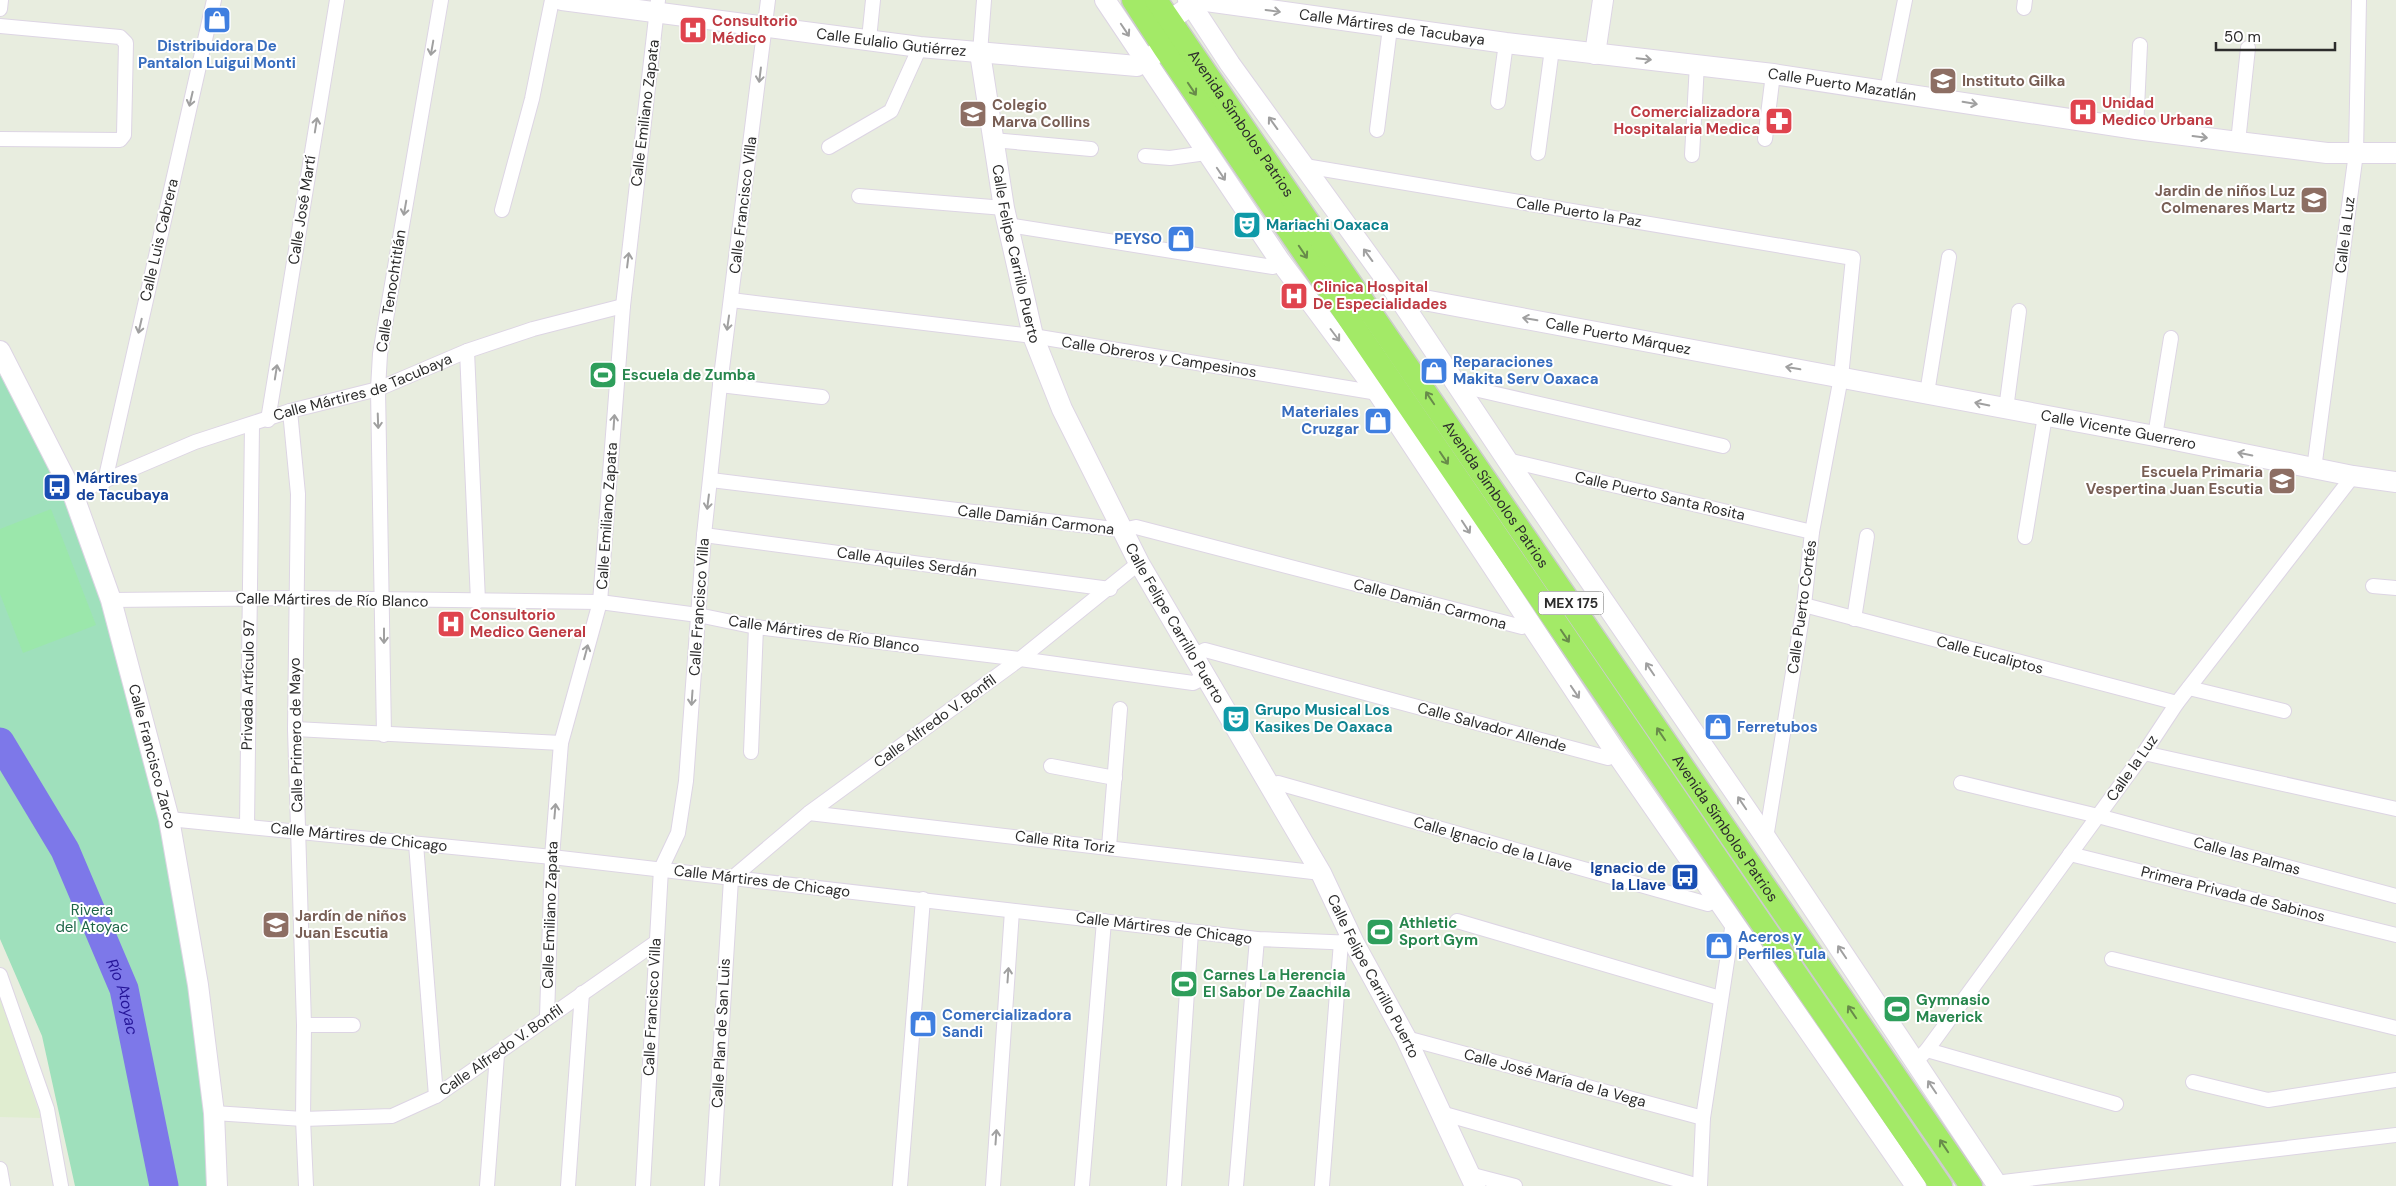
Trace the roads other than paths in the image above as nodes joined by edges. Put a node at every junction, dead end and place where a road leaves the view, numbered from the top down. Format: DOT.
graph roads {
  1 [pos="1,0"];
  2 [pos="214,0"];
  3 [pos="337,0"];
  4 [pos="441,0"];
  5 [pos="552,0"];
  6 [pos="562,0"];
  7 [pos="768,0"];
  8 [pos="873,0"];
  9 [pos="984,0"];
  10 [pos="1105,0"];
  11 [pos="1133,0"];
  12 [pos="1156,0"];
  13 [pos="1603,0"];
  14 [pos="1905,0"];
  15 [pos="2359,0"];
  16 [pos="1189,2"];
  17 [pos="658,6"];
  18 [pos="0,9"];
  19 [pos="1170,20"];
  20 [pos="0,26"];
  21 [pos="766,26"];
  22 [pos="1390,28"];
  23 [pos="869,39"];
  24 [pos="1506,43"];
  25 [pos="2140,44"];
  26 [pos="920,47"];
  27 [pos="2248,48"];
  28 [pos="1552,49"];
  29 [pos="980,53"];
  30 [pos="1155,54"];
  31 [pos="1595,54"];
  32 [pos="1230,64"];
  33 [pos="1697,64"];
  34 [pos="1772,74"];
  35 [pos="1211,79"];
  36 [pos="1887,90"];
  37 [pos="1498,102"];
  38 [pos="2136,129"];
  39 [pos="1377,130"];
  40 [pos="1765,138"];
  41 [pos="0,139"];
  42 [pos="993,140"];
  43 [pos="2238,142"];
  44 [pos="829,147"];
  45 [pos="1091,149"];
  46 [pos="1206,153"];
  47 [pos="1538,153"];
  48 [pos="2356,153"];
  49 [pos="2396,153"];
  50 [pos="1692,155"];
  51 [pos="1145,156"];
  52 [pos="1305,166"];
  53 [pos="859,196"];
  54 [pos="502,210"];
  55 [pos="1006,216"];
  56 [pos="1949,257"];
  57 [pos="1853,258"];
  58 [pos="1280,261"];
  59 [pos="1397,295"];
  60 [pos="731,300"];
  61 [pos="623,306"];
  62 [pos="2019,311"];
  63 [pos="1033,336"];
  64 [pos="2171,338"];
  65 [pos="0,351"];
  66 [pos="467,351"];
  67 [pos="1841,376"];
  68 [pos="720,385"];
  69 [pos="1457,385"];
  70 [pos="378,389"];
  71 [pos="1378,393"];
  72 [pos="1927,393"];
  73 [pos="822,397"];
  74 [pos="2006,409"];
  75 [pos="290,412"];
  76 [pos="2045,416"];
  77 [pos="268,420"];
  78 [pos="252,425"];
  79 [pos="2155,436"];
  80 [pos="1723,446"];
  81 [pos="1507,460"];
  82 [pos="2314,469"];
  83 [pos="2353,476"];
  84 [pos="711,480"];
  85 [pos="105,481"];
  86 [pos="2396,482"];
  87 [pos="73,494"];
  88 [pos="1122,530"];
  89 [pos="1812,532"];
  90 [pos="704,535"];
  91 [pos="1868,536"];
  92 [pos="2025,538"];
  93 [pos="1139,563"];
  94 [pos="2373,586"];
  95 [pos="2396,588"];
  96 [pos="1110,589"];
  97 [pos="249,598"];
  98 [pos="295,598"];
  99 [pos="111,600"];
  100 [pos="383,600"];
  101 [pos="478,601"];
  102 [pos="600,602"];
  103 [pos="1804,605"];
  104 [pos="698,615"];
  105 [pos="1854,619"];
  106 [pos="1529,623"];
  107 [pos="756,627"];
  108 [pos="1194,656"];
  109 [pos="1020,659"];
  110 [pos="1205,677"];
  111 [pos="2189,688"];
  112 [pos="2176,703"];
  113 [pos="1120,709"];
  114 [pos="2284,712"];
  115 [pos="294,729"];
  116 [pos="384,735"];
  117 [pos="561,743"];
  118 [pos="750,752"];
  119 [pos="1616,753"];
  120 [pos="2144,754"];
  121 [pos="1051,766"];
  122 [pos="1115,778"];
  123 [pos="1961,783"];
  124 [pos="1270,787"];
  125 [pos="2396,809"];
  126 [pos="809,813"];
  127 [pos="2098,816"];
  128 [pos="169,819"];
  129 [pos="247,826"];
  130 [pos="297,831"];
  131 [pos="1766,838"];
  132 [pos="416,844"];
  133 [pos="1109,847"];
  134 [pos="2070,854"];
  135 [pos="552,857"];
  136 [pos="661,870"];
  137 [pos="1321,873"];
  138 [pos="730,879"];
  139 [pos="2396,896"];
  140 [pos="923,899"];
  141 [pos="1716,899"];
  142 [pos="1012,912"];
  143 [pos="1104,921"];
  144 [pos="1458,922"];
  145 [pos="1733,922"];
  146 [pos="1191,932"];
  147 [pos="2396,935"];
  148 [pos="1257,939"];
  149 [pos="1348,943"];
  150 [pos="655,944"];
  151 [pos="2112,960"];
  152 [pos="0,975"];
  153 [pos="582,993"];
  154 [pos="1720,998"];
  155 [pos="547,1017"];
  156 [pos="304,1025"];
  157 [pos="353,1025"];
  158 [pos="2396,1028"];
  159 [pos="1406,1038"];
  160 [pos="497,1055"];
  161 [pos="1921,1056"];
  162 [pos="2396,1080"];
  163 [pos="2193,1082"];
  164 [pos="436,1096"];
  165 [pos="2116,1104"];
  166 [pos="214,1113"];
  167 [pos="1441,1113"];
  168 [pos="1703,1118"];
  169 [pos="303,1119"];
  170 [pos="2396,1135"];
  171 [pos="1,1169"];
  172 [pos="1472,1180"];
  173 [pos="1997,1184"];
  174 [pos="3,1186"];
  175 [pos="61,1186"];
  176 [pos="217,1186"];
  177 [pos="306,1186"];
  178 [pos="488,1186"];
  179 [pos="568,1186"];
  180 [pos="643,1186"];
  181 [pos="712,1186"];
  182 [pos="900,1186"];
  183 [pos="993,1186"];
  184 [pos="1082,1186"];
  185 [pos="1174,1186"];
  186 [pos="1236,1186"];
  187 [pos="1322,1186"];
  188 [pos="1515,1186"];
  189 [pos="1700,1186"];
  190 [pos="1916,1186"];
  191 [pos="1941,1186"];
  192 [pos="1971,1186"];
  1 -- 18 [label="street"];
  2 -- 85 [label="street, Calle Luis Cabrera, one-way"];
  77 -- 3 [label="street, Calle José Martí, one-way"];
  4 -- 70 [label="street, Calle Tenochtitlán, one-way"];
  5 -- 54 [label="street"];
  6 -- 17 [label="street, Calle Eulalio Gutiérrez"];
  7 -- 21 [label="street, Calle Francisco Villa"];
  8 -- 23 [label="street"];
  9 -- 29 [label="street"];
  10 -- 30 [label="street, Avenida Símbolos Patrios, one-way"];
  11 -- 30 [label="main road, Avenida Símbolos Patrios / MEX 175"];
  12 -- 19 [label="main road, Avenida Símbolos Patrios / MEX 175"];
  13 -- 31 [label="street"];
  14 -- 36 [label="street"];
  15 -- 48 [label="street, Calle la Luz"];
  16 -- 19 [label="street"];
  16 -- 22 [label="street, Calle Mártires de Tacubaya, one-way"];
  16 -- 32 [label="street, Avenida Símbolos Patrios"];
  17 -- 21 [label="street, Calle Eulalio Gutiérrez"];
  61 -- 17 [label="street, Calle Emiliano Zapata, one-way"];
  19 -- 30 [label="street"];
  19 -- 35 [label="main road, Avenida Símbolos Patrios / MEX 175"];
  20 -- 41 [label="street"];
  21 -- 23 [label="street, Calle Eulalio Gutiérrez"];
  21 -- 60 [label="street, Calle Francisco Villa, one-way"];
  22 -- 24 [label="street, Calle Mártires de Tacubaya"];
  22 -- 39 [label="street"];
  23 -- 26 [label="street, Calle Eulalio Gutiérrez"];
  24 -- 28 [label="street, Calle Mártires de Tacubaya"];
  24 -- 37 [label="street"];
  25 -- 38 [label="street"];
  26 -- 29 [label="street, Calle Eulalio Gutiérrez"];
  26 -- 44 [label="street"];
  27 -- 43 [label="street"];
  28 -- 31 [label="street, Calle Mártires de Tacubaya"];
  28 -- 47 [label="street"];
  29 -- 30 [label="street, Calle Eulalio Gutiérrez"];
  29 -- 42 [label="street, Calle Felipe Carrillo Puerto"];
  30 -- 46 [label="street, Avenida Símbolos Patrios"];
  30 -- 191 [label="main road, Avenida Símbolos Patrios / MEX 175, one-way"];
  31 -- 33 [label="street, Calle Puerto Mazatlán, one-way"];
  32 -- 35 [label="street"];
  52 -- 32 [label="street, Avenida Símbolos Patrios, one-way"];
  33 -- 34 [label="street, Calle Puerto Mazatlán"];
  33 -- 50 [label="street"];
  34 -- 36 [label="street, Calle Puerto Mazatlán"];
  34 -- 40 [label="street"];
  192 -- 35 [label="main road, Avenida Símbolos Patrios / MEX 175, one-way"];
  36 -- 38 [label="street, Calle Puerto Mazatlán, one-way"];
  38 -- 43 [label="street, Calle Puerto Mazatlán, one-way"];
  42 -- 45 [label="street"];
  42 -- 55 [label="street, Calle Felipe Carrillo Puerto"];
  43 -- 48 [label="street, Calle Puerto Mazatlán"];
  46 -- 51 [label="street"];
  46 -- 58 [label="street, Avenida Símbolos Patrios, one-way"];
  48 -- 49 [label="street, Calle Puerto Mazatlán"];
  48 -- 82 [label="street, Calle la Luz"];
  52 -- 57 [label="street, Calle Puerto la Paz"];
  59 -- 52 [label="street, Avenida Símbolos Patrios, one-way"];
  53 -- 55 [label="street"];
  55 -- 58 [label="street"];
  55 -- 63 [label="street, Calle Felipe Carrillo Puerto"];
  56 -- 72 [label="street"];
  57 -- 67 [label="street, Calle Puerto Cortés"];
  58 -- 71 [label="street, Avenida Símbolos Patrios, one-way"];
  67 -- 59 [label="street, Calle Puerto Márquez, one-way"];
  59 -- 69 [label="street, Avenida Símbolos Patrios"];
  60 -- 63 [label="street, Calle Obreros y Campesinos"];
  60 -- 68 [label="street, Calle Francisco Villa, one-way"];
  61 -- 66 [label="street, Calle Mártires de Tacubaya"];
  102 -- 61 [label="street, Calle Emiliano Zapata, one-way"];
  62 -- 74 [label="street"];
  63 -- 71 [label="street, Calle Obreros y Campesinos"];
  63 -- 88 [label="street, Calle Felipe Carrillo Puerto"];
  64 -- 79 [label="street"];
  65 -- 87 [label="street, Calle Francisco Zarco"];
  66 -- 70 [label="street, Calle Mártires de Tacubaya"];
  66 -- 101 [label="street"];
  67 -- 72 [label="street, Calle Vicente Guerrero"];
  67 -- 89 [label="street, Calle Puerto Cortés"];
  68 -- 73 [label="street"];
  68 -- 84 [label="street, Calle Francisco Villa"];
  69 -- 80 [label="street"];
  69 -- 81 [label="street, Avenida Símbolos Patrios"];
  70 -- 75 [label="street, Calle Mártires de Tacubaya"];
  70 -- 100 [label="street, Calle Tenochtitlán, one-way"];
  71 -- 106 [label="street, Avenida Símbolos Patrios, one-way"];
  74 -- 72 [label="street, Calle Vicente Guerrero, one-way"];
  74 -- 76 [label="street, Calle Vicente Guerrero"];
  75 -- 77 [label="street, Calle Mártires de Tacubaya"];
  75 -- 98 [label="street, Calle Primero de Mayo"];
  76 -- 79 [label="street, Calle Vicente Guerrero"];
  76 -- 92 [label="street"];
  77 -- 78 [label="street, Calle Mártires de Tacubaya"];
  78 -- 85 [label="street, Calle Mártires de Tacubaya"];
  78 -- 97 [label="street, Privada Artículo 97"];
  82 -- 79 [label="street, Calle Vicente Guerrero, one-way"];
  81 -- 89 [label="street, Calle Puerto Santa Rosita"];
  131 -- 81 [label="street, Avenida Símbolos Patrios, one-way"];
  82 -- 83 [label="street, Calle Vicente Guerrero"];
  83 -- 86 [label="street, Calle Vicente Guerrero"];
  83 -- 111 [label="street, Calle la Luz"];
  84 -- 88 [label="street, Calle Damián Carmona"];
  84 -- 90 [label="street, Calle Francisco Villa, one-way"];
  85 -- 87 [label="street, Calle Mártires de Tacubaya"];
  87 -- 99 [label="street, Calle Francisco Zarco"];
  88 -- 93 [label="street, Calle Felipe Carrillo Puerto"];
  88 -- 106 [label="street, Calle Damián Carmona"];
  89 -- 103 [label="street, Calle Puerto Cortés"];
  90 -- 96 [label="street, Calle Aquiles Serdán"];
  90 -- 104 [label="street, Calle Francisco Villa"];
  91 -- 105 [label="street"];
  93 -- 96 [label="street, Calle Alfredo V. Bonfil"];
  93 -- 108 [label="street, Calle Felipe Carrillo Puerto"];
  94 -- 95 [label="street"];
  96 -- 109 [label="street, Calle Alfredo V. Bonfil"];
  97 -- 98 [label="street, Calle Mártires de Río Blanco"];
  97 -- 99 [label="street, Calle Mártires de Río Blanco"];
  97 -- 129 [label="street, Privada Artículo 97"];
  98 -- 100 [label="street, Calle Mártires de Río Blanco"];
  98 -- 115 [label="street, Calle Primero de Mayo"];
  99 -- 128 [label="street, Calle Francisco Zarco"];
  100 -- 101 [label="street, Calle Mártires de Río Blanco"];
  100 -- 116 [label="street, Calle Tenochtitlán, one-way"];
  101 -- 102 [label="street, Calle Mártires de Río Blanco"];
  102 -- 104 [label="street, Calle Mártires de Río Blanco"];
  117 -- 102 [label="street, Calle Emiliano Zapata, one-way"];
  103 -- 105 [label="street, Calle Eucaliptos"];
  103 -- 131 [label="street, Calle Puerto Cortés"];
  104 -- 107 [label="street, Calle Mártires de Río Blanco"];
  104 -- 136 [label="street, Calle Francisco Villa, one-way"];
  105 -- 112 [label="street, Calle Eucaliptos"];
  106 -- 119 [label="street, Avenida Símbolos Patrios, one-way"];
  107 -- 109 [label="street, Calle Mártires de Río Blanco"];
  107 -- 118 [label="street"];
  108 -- 110 [label="street, Calle Felipe Carrillo Puerto"];
  108 -- 119 [label="street, Calle Salvador Allende"];
  109 -- 110 [label="street, Calle Mártires de Río Blanco"];
  109 -- 126 [label="street, Calle Alfredo V. Bonfil"];
  110 -- 124 [label="street, Calle Felipe Carrillo Puerto"];
  111 -- 112 [label="street, Calle la Luz"];
  111 -- 114 [label="street"];
  112 -- 120 [label="street, Calle la Luz"];
  113 -- 122 [label="street"];
  115 -- 116 [label="street"];
  115 -- 130 [label="street, Calle Primero de Mayo"];
  116 -- 117 [label="street"];
  135 -- 117 [label="street, Calle Emiliano Zapata, one-way"];
  119 -- 141 [label="street, Avenida Símbolos Patrios"];
  120 -- 125 [label="street"];
  120 -- 127 [label="street, Calle la Luz"];
  121 -- 122 [label="street"];
  122 -- 133 [label="street"];
  123 -- 127 [label="street, Calle las Palmas"];
  124 -- 137 [label="street, Calle Felipe Carrillo Puerto"];
  124 -- 141 [label="street, Calle Ignacio de la Llave"];
  126 -- 133 [label="street, Calle Rita Toriz"];
  126 -- 138 [label="street, Calle Alfredo V. Bonfil"];
  127 -- 134 [label="street, Calle la Luz"];
  127 -- 139 [label="street, Calle las Palmas"];
  128 -- 129 [label="street, Calle Mártires de Chicago"];
  128 -- 166 [label="street, Calle Francisco Zarco"];
  129 -- 130 [label="street, Calle Mártires de Chicago"];
  130 -- 132 [label="street, Calle Mártires de Chicago"];
  130 -- 156 [label="street, Calle Primero de Mayo"];
  161 -- 131 [label="street, Avenida Símbolos Patrios, one-way"];
  132 -- 135 [label="street, Calle Mártires de Chicago"];
  132 -- 164 [label="street"];
  133 -- 137 [label="street, Calle Rita Toriz"];
  134 -- 147 [label="street, Primera Privada de Sabinos"];
  134 -- 161 [label="street, Calle la Luz"];
  135 -- 136 [label="street, Calle Mártires de Chicago"];
  135 -- 155 [label="street, Calle Emiliano Zapata"];
  136 -- 138 [label="street, Calle Mártires de Chicago"];
  136 -- 150 [label="street, Calle Francisco Villa"];
  137 -- 149 [label="street, Calle Felipe Carrillo Puerto"];
  138 -- 140 [label="street, Calle Mártires de Chicago"];
  138 -- 181 [label="street, Calle Plan de San Luis"];
  140 -- 142 [label="street, Calle Mártires de Chicago"];
  140 -- 182 [label="street"];
  141 -- 145 [label="street, Avenida Símbolos Patrios"];
  142 -- 143 [label="street, Calle Mártires de Chicago"];
  183 -- 142 [label="street, one-way"];
  143 -- 146 [label="street, Calle Mártires de Chicago"];
  143 -- 184 [label="street"];
  144 -- 154 [label="street"];
  145 -- 154 [label="street"];
  145 -- 190 [label="street, Avenida Símbolos Patrios"];
  146 -- 148 [label="street, Calle Mártires de Chicago"];
  146 -- 185 [label="street"];
  148 -- 149 [label="street, Calle Mártires de Chicago"];
  148 -- 186 [label="street"];
  149 -- 159 [label="street, Calle Felipe Carrillo Puerto"];
  149 -- 187 [label="street"];
  150 -- 153 [label="street, Calle Alfredo V. Bonfil"];
  150 -- 180 [label="street, Calle Francisco Villa"];
  151 -- 158 [label="street"];
  152 -- 175 [label="street"];
  153 -- 155 [label="street, Calle Alfredo V. Bonfil"];
  153 -- 179 [label="street"];
  154 -- 168 [label="street"];
  155 -- 160 [label="street, Calle Alfredo V. Bonfil"];
  156 -- 157 [label="street"];
  156 -- 169 [label="street, Calle Primero de Mayo"];
  159 -- 167 [label="street, Calle Felipe Carrillo Puerto"];
  159 -- 168 [label="street, Calle José María de la Vega"];
  160 -- 164 [label="street, Calle Alfredo V. Bonfil"];
  160 -- 178 [label="street"];
  161 -- 165 [label="street"];
  173 -- 161 [label="street, Avenida Símbolos Patrios, one-way"];
  162 -- 163 [label="street"];
  164 -- 169 [label="street, Calle Alfredo V. Bonfil"];
  166 -- 169 [label="street, Calle Alfredo V. Bonfil"];
  166 -- 176 [label="street, Calle Francisco Zarco"];
  167 -- 172 [label="street, Calle Felipe Carrillo Puerto"];
  167 -- 189 [label="street"];
  168 -- 189 [label="street"];
  169 -- 177 [label="street, Calle Primero de Mayo"];
  170 -- 173 [label="street"];
  171 -- 174 [label="street"];
  172 -- 188 [label="street"];
}
